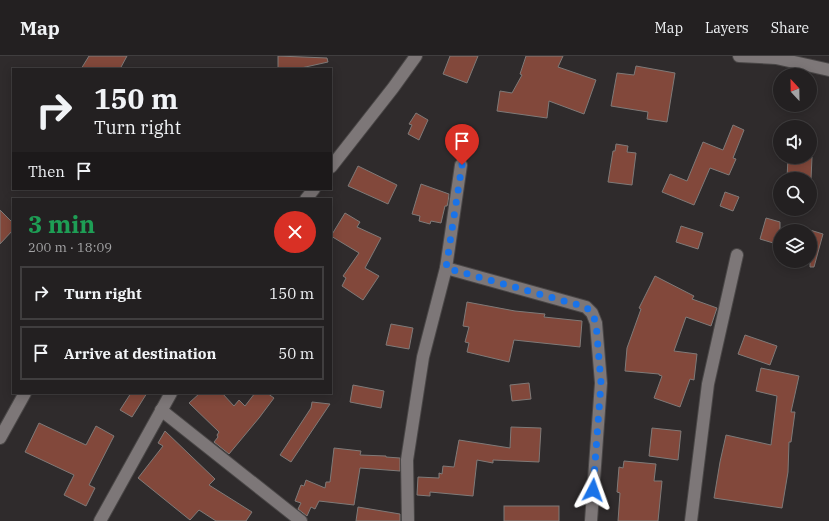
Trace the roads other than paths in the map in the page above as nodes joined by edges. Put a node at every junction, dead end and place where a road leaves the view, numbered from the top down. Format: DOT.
graph roads {
  1 [pos="416,56"];
  2 [pos="739,56"];
  3 [pos="829,70"];
  4 [pos="462,165"];
  5 [pos="332,167"];
  6 [pos="313,190"];
  7 [pos="307,198"];
  8 [pos="736,255"];
  9 [pos="446,268"];
  10 [pos="24,394"];
  11 [pos="170,394"];
  12 [pos="161,410"];
  13 [pos="0,438"];
  14 [pos="100,521"];
  15 [pos="301,521"];
  16 [pos="408,521"];
  17 [pos="591,521"];
  18 [pos="692,521"];
  1 -- 5 [label="street"];
  2 -- 3 [label="street"];
  4 -- 9 [label="street"];
  6 -- 7 [label="street"];
  8 -- 18 [label="street"];
  9 -- 16 [label="street"];
  9 -- 17 [label="street"];
  10 -- 13 [label="street"];
  11 -- 12 [label="street"];
  12 -- 14 [label="street"];
  12 -- 15 [label="street"];
}
